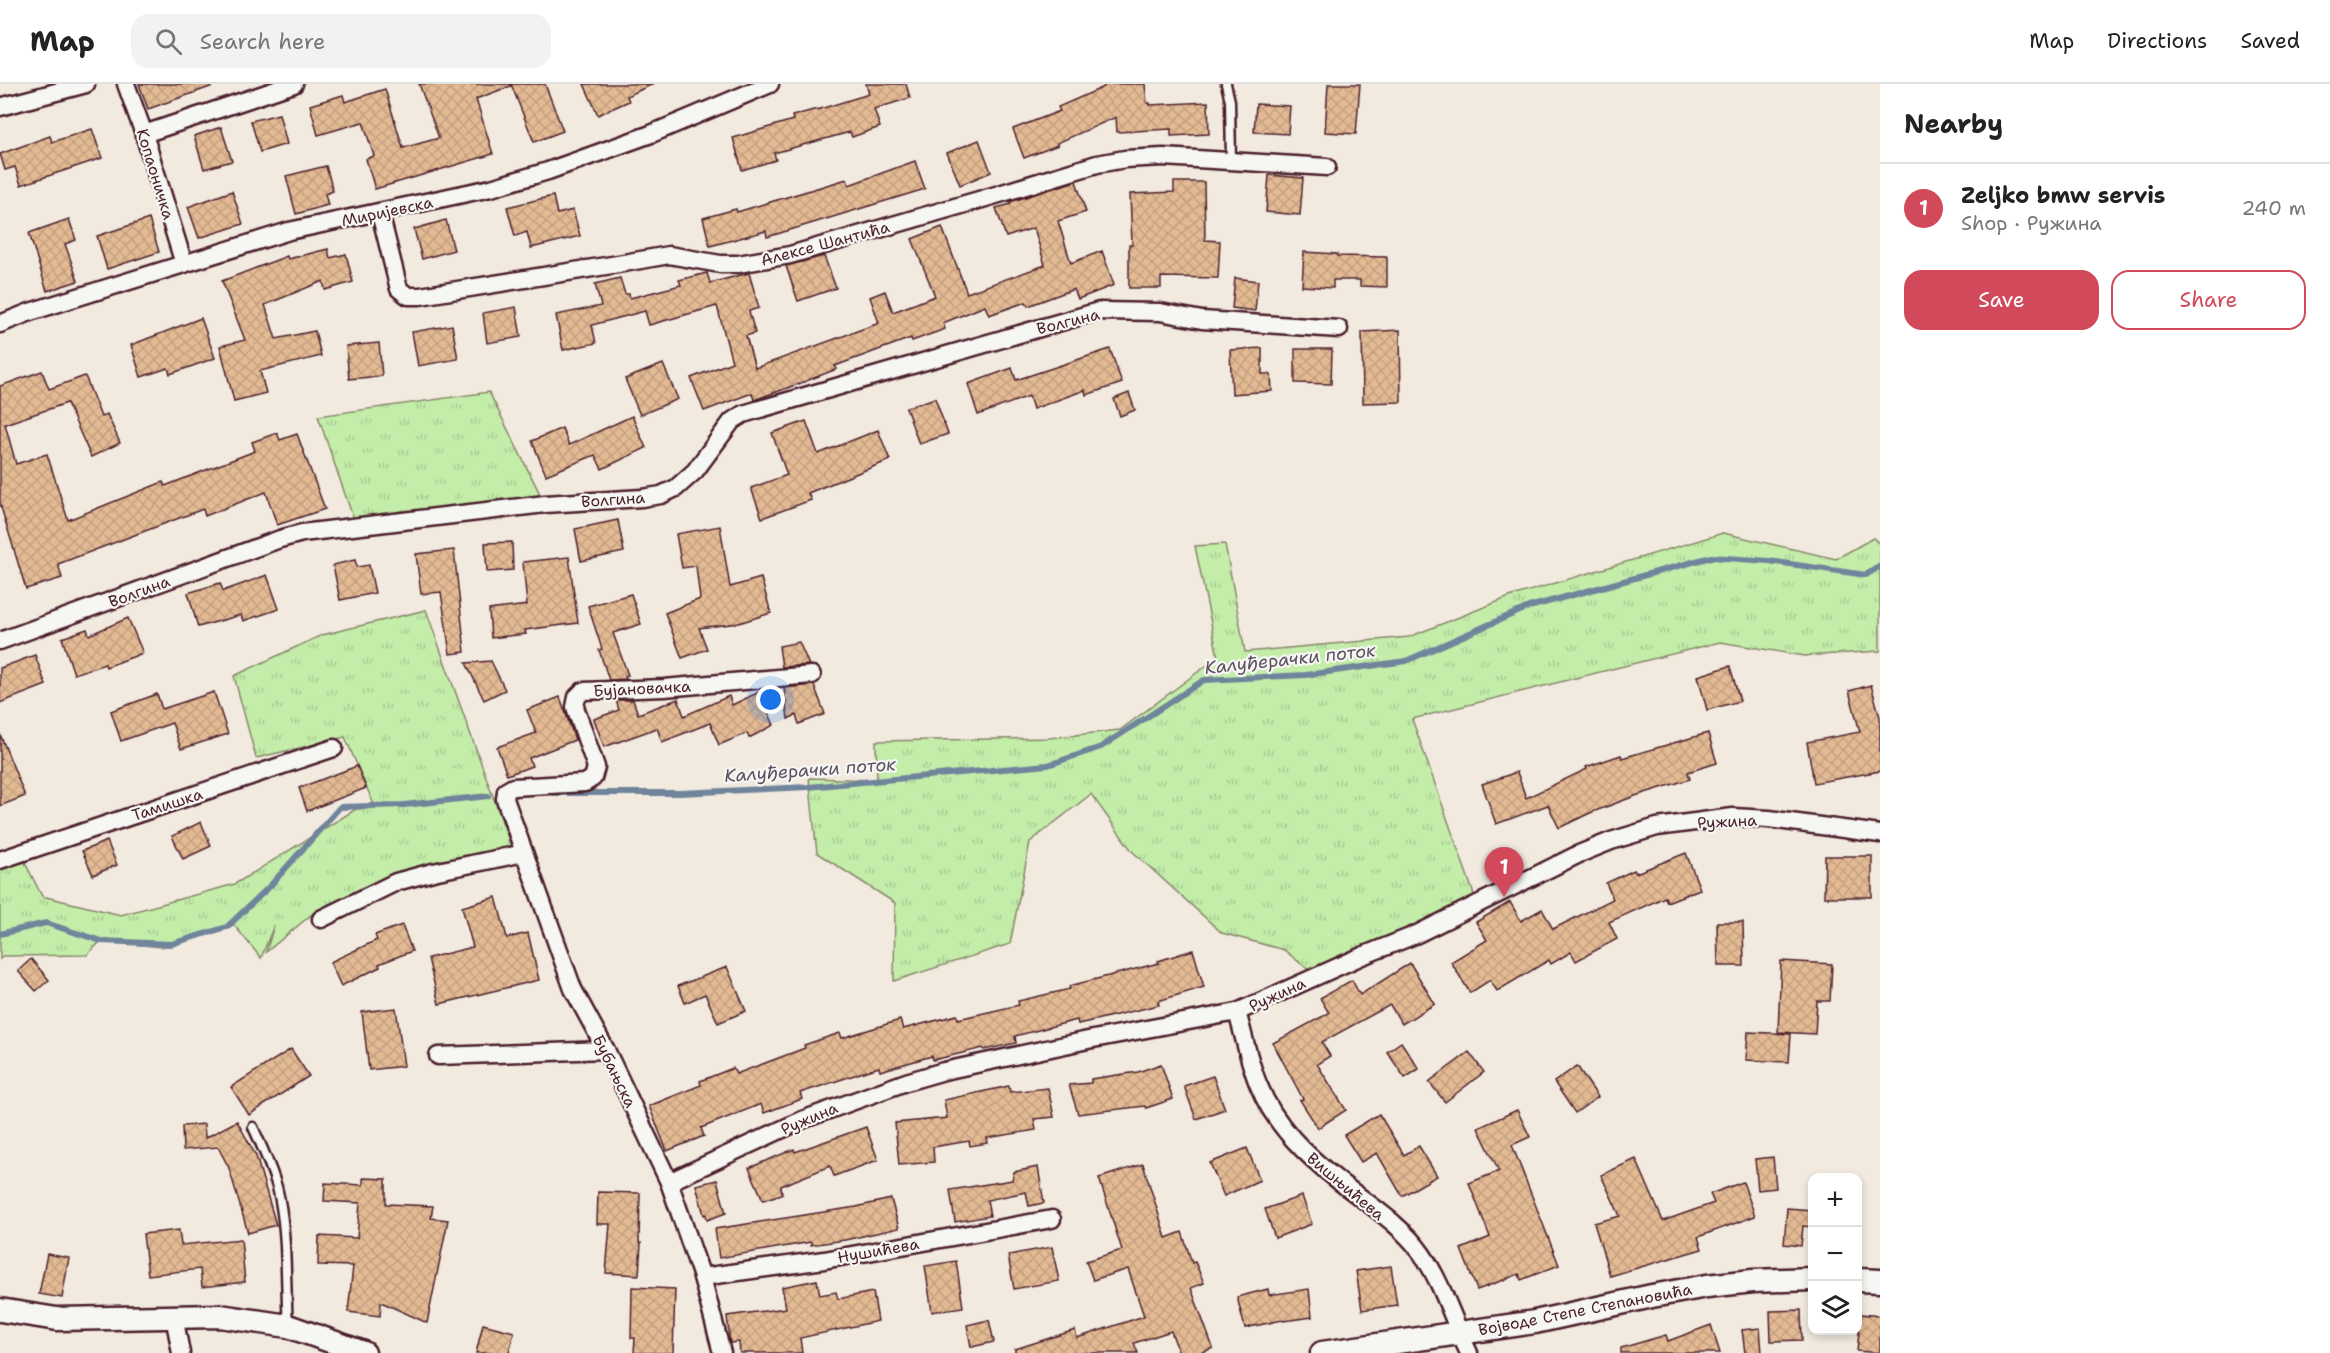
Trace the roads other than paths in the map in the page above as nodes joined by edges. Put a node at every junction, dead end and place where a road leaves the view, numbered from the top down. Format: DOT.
graph roads {
  1 [pos="86,84"];
  2 [pos="126,84"];
  3 [pos="294,84"];
  4 [pos="770,84"];
  5 [pos="1226,84"];
  6 [pos="0,107"];
  7 [pos="144,134"];
  8 [pos="1231,162"];
  9 [pos="1327,167"];
  10 [pos="380,213"];
  11 [pos="184,264"];
  12 [pos="0,324"];
  13 [pos="1339,329"];
  14 [pos="0,641"];
  15 [pos="812,675"];
  16 [pos="334,748"];
  17 [pos="506,791"];
  18 [pos="1880,834"];
  19 [pos="524,853"];
  20 [pos="0,860"];
  21 [pos="321,919"];
  22 [pos="1237,1012"];
  23 [pos="606,1050"];
  24 [pos="438,1056"];
  25 [pos="253,1127"];
  26 [pos="669,1182"];
  27 [pos="1052,1219"];
  28 [pos="702,1277"];
  29 [pos="1808,1279"];
  30 [pos="1862,1280"];
  31 [pos="1880,1281"];
  32 [pos="2,1316"];
  33 [pos="174,1316"];
  34 [pos="288,1326"];
  35 [pos="1459,1332"];
  36 [pos="181,1353"];
  37 [pos="364,1353"];
  38 [pos="722,1353"];
  39 [pos="1322,1353"];
  40 [pos="1469,1353"];
  1 -- 6 [label="street"];
  2 -- 7 [label="street, Копаоничка"];
  3 -- 7 [label="street"];
  4 -- 10 [label="street, Миријевска"];
  5 -- 8 [label="lane"];
  7 -- 11 [label="street, Копаоничка"];
  8 -- 9 [label="street, Алексе Шантића"];
  8 -- 10 [label="street, Алексе Шантића"];
  10 -- 11 [label="street, Миријевска"];
  11 -- 12 [label="street, Миријевска"];
  13 -- 14 [label="street, Волгина"];
  15 -- 17 [label="street, Бујановачка"];
  16 -- 20 [label="street, Тамишка"];
  17 -- 19 [label="street, Бубањска"];
  18 -- 22 [label="street, Ружина"];
  19 -- 21 [label="street"];
  19 -- 23 [label="street, Бубањска"];
  22 -- 26 [label="street, Ружина"];
  22 -- 35 [label="street, Вишњићева"];
  23 -- 24 [label="street"];
  23 -- 26 [label="street, Бубањска"];
  25 -- 34 [label="lane"];
  26 -- 28 [label="street, Бубањска"];
  27 -- 28 [label="street, Нушићева"];
  28 -- 38 [label="street, Бубањска"];
  29 -- 35 [label="street, Војводе Степе Степановића"];
  30 -- 31 [label="street"];
  32 -- 33 [label="street"];
  33 -- 34 [label="street"];
  33 -- 36 [label="street"];
  34 -- 37 [label="street"];
  35 -- 39 [label="street, Војводе Степе Степановића"];
  35 -- 40 [label="street, Вишњићева"];
}
